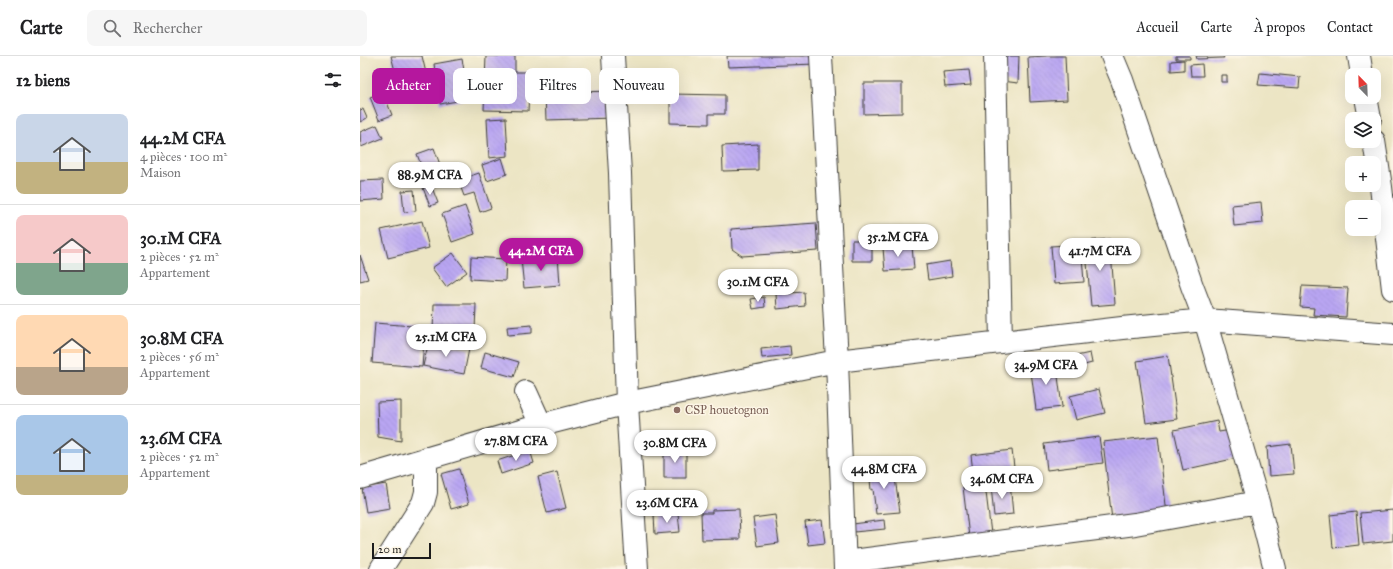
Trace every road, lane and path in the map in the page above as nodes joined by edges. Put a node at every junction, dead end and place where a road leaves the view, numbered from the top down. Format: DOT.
graph roads {
  1 [pos="613,56"];
  2 [pos="821,56"];
  3 [pos="994,56"];
  4 [pos="1112,56"];
  5 [pos="1359,56"];
  6 [pos="1361,68"];
  7 [pos="1376,148"];
  8 [pos="1387,187"];
  9 [pos="1393,289"];
  10 [pos="1205,320"];
  11 [pos="1393,334"];
  12 [pos="1001,342"];
  13 [pos="837,361"];
  14 [pos="526,392"];
  15 [pos="627,403"];
  16 [pos="542,425"];
  17 [pos="426,458"];
  18 [pos="360,478"];
  19 [pos="1258,502"];
  20 [pos="845,565"];
  21 [pos="381,569"];
  22 [pos="637,569"];
  23 [pos="1275,569"];
  1 -- 15 [label="street"];
  2 -- 13 [label="street"];
  3 -- 12 [label="street"];
  4 -- 10 [label="street"];
  5 -- 6 [label="street"];
  7 -- 8 [label="street"];
  8 -- 9 [label="street"];
  10 -- 11 [label="street"];
  10 -- 12 [label="street"];
  10 -- 19 [label="street"];
  12 -- 13 [label="street"];
  13 -- 15 [label="street"];
  13 -- 20 [label="street"];
  14 -- 16 [label="street"];
  15 -- 16 [label="street"];
  15 -- 22 [label="street"];
  16 -- 17 [label="street"];
  17 -- 18 [label="street"];
  17 -- 21 [label="street"];
  19 -- 20 [label="street"];
  19 -- 23 [label="street"];
}
